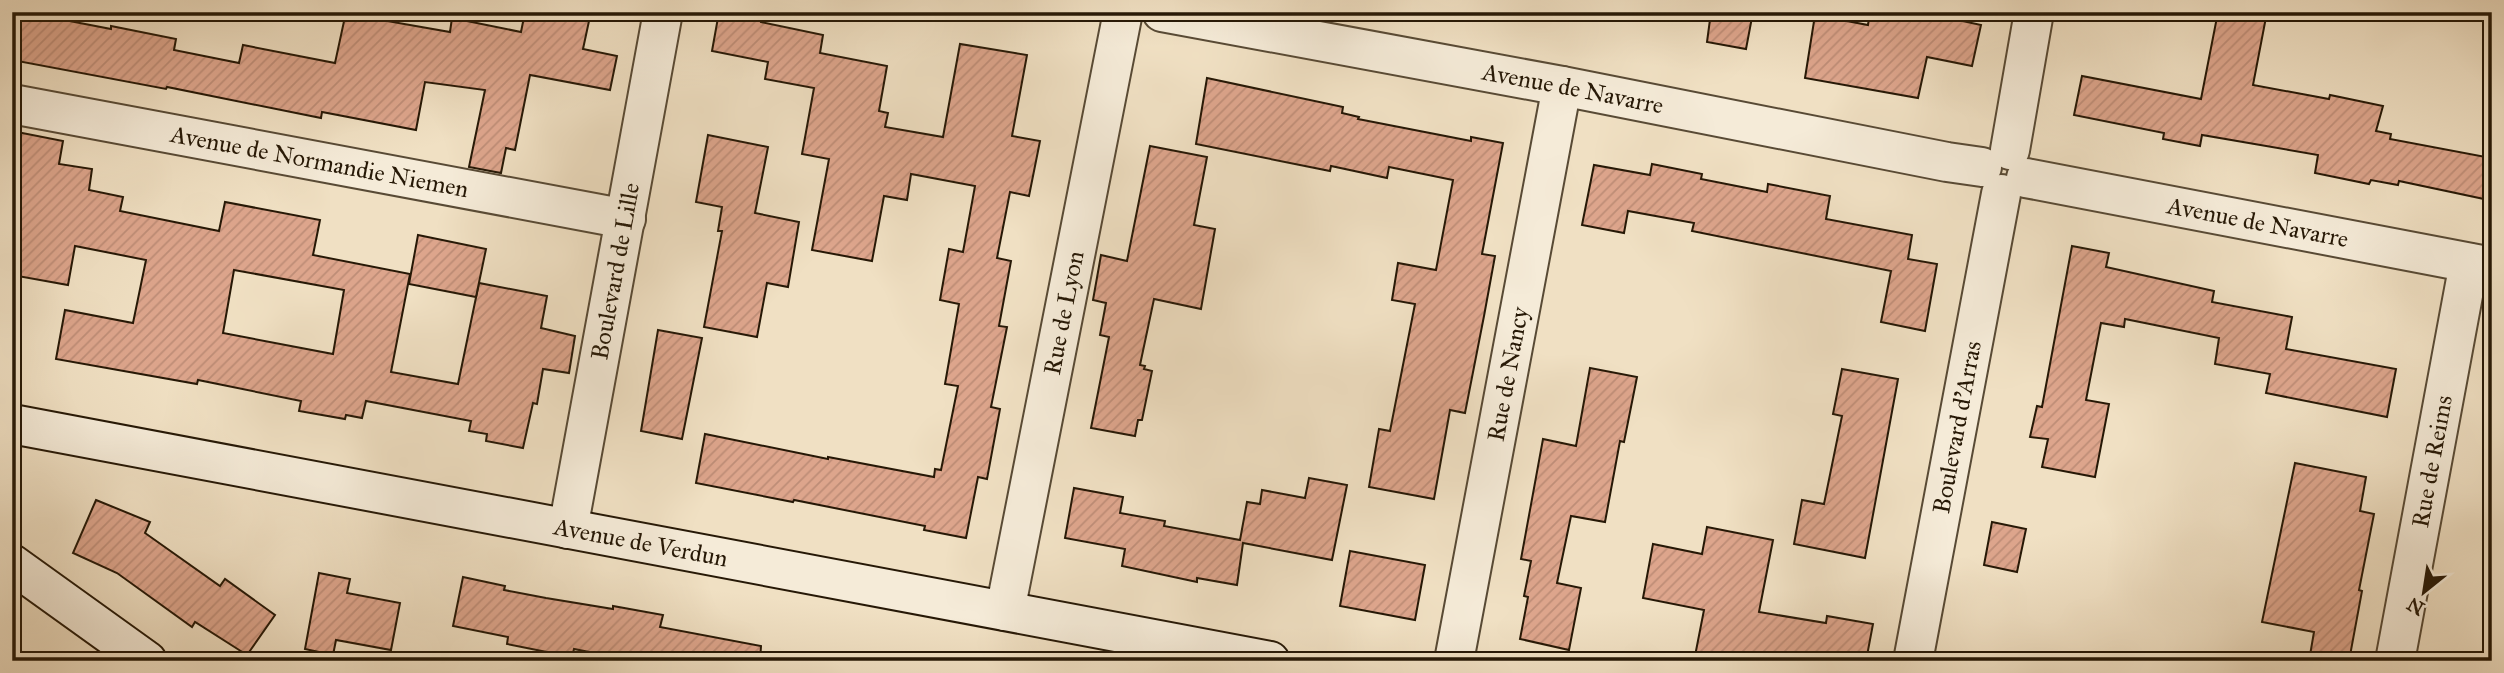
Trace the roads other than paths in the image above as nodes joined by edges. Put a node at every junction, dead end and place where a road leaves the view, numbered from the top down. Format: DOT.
graph roads {
  1 [pos="663,12"];
  2 [pos="1122,12"];
  3 [pos="1162,12"];
  4 [pos="2034,12"];
  5 [pos="1562,86"];
  6 [pos="12,104"];
  7 [pos="2005,172"];
  8 [pos="626,219"];
  9 [pos="2480,265"];
  10 [pos="12,424"];
  11 [pos="568,529"];
  12 [pos="12,564"];
  13 [pos="1004,611"];
  14 [pos="147,661"];
  15 [pos="1270,661"];
  16 [pos="1454,661"];
  17 [pos="1913,661"];
  18 [pos="2395,661"];
  1 -- 8 [label="street, Boulevard de Lille"];
  2 -- 13 [label="street, Rue de Lyon"];
  3 -- 5 [label="street, Avenue de Navarre"];
  4 -- 7 [label="street, Boulevard d'Arras"];
  5 -- 7 [label="street, Avenue de Navarre"];
  5 -- 16 [label="street, Rue de Nancy"];
  6 -- 8 [label="street, Avenue de Normandie Niemen"];
  7 -- 9 [label="street, Avenue de Navarre"];
  7 -- 17 [label="street, Boulevard d'Arras"];
  8 -- 11 [label="street, Boulevard de Lille"];
  9 -- 18 [label="street, Rue de Reims"];
  10 -- 11 [label="street, Avenue de Verdun"];
  11 -- 13 [label="street, Avenue de Verdun"];
  12 -- 14 [label="street"];
  13 -- 15 [label="street, Avenue de Verdun"];
}
